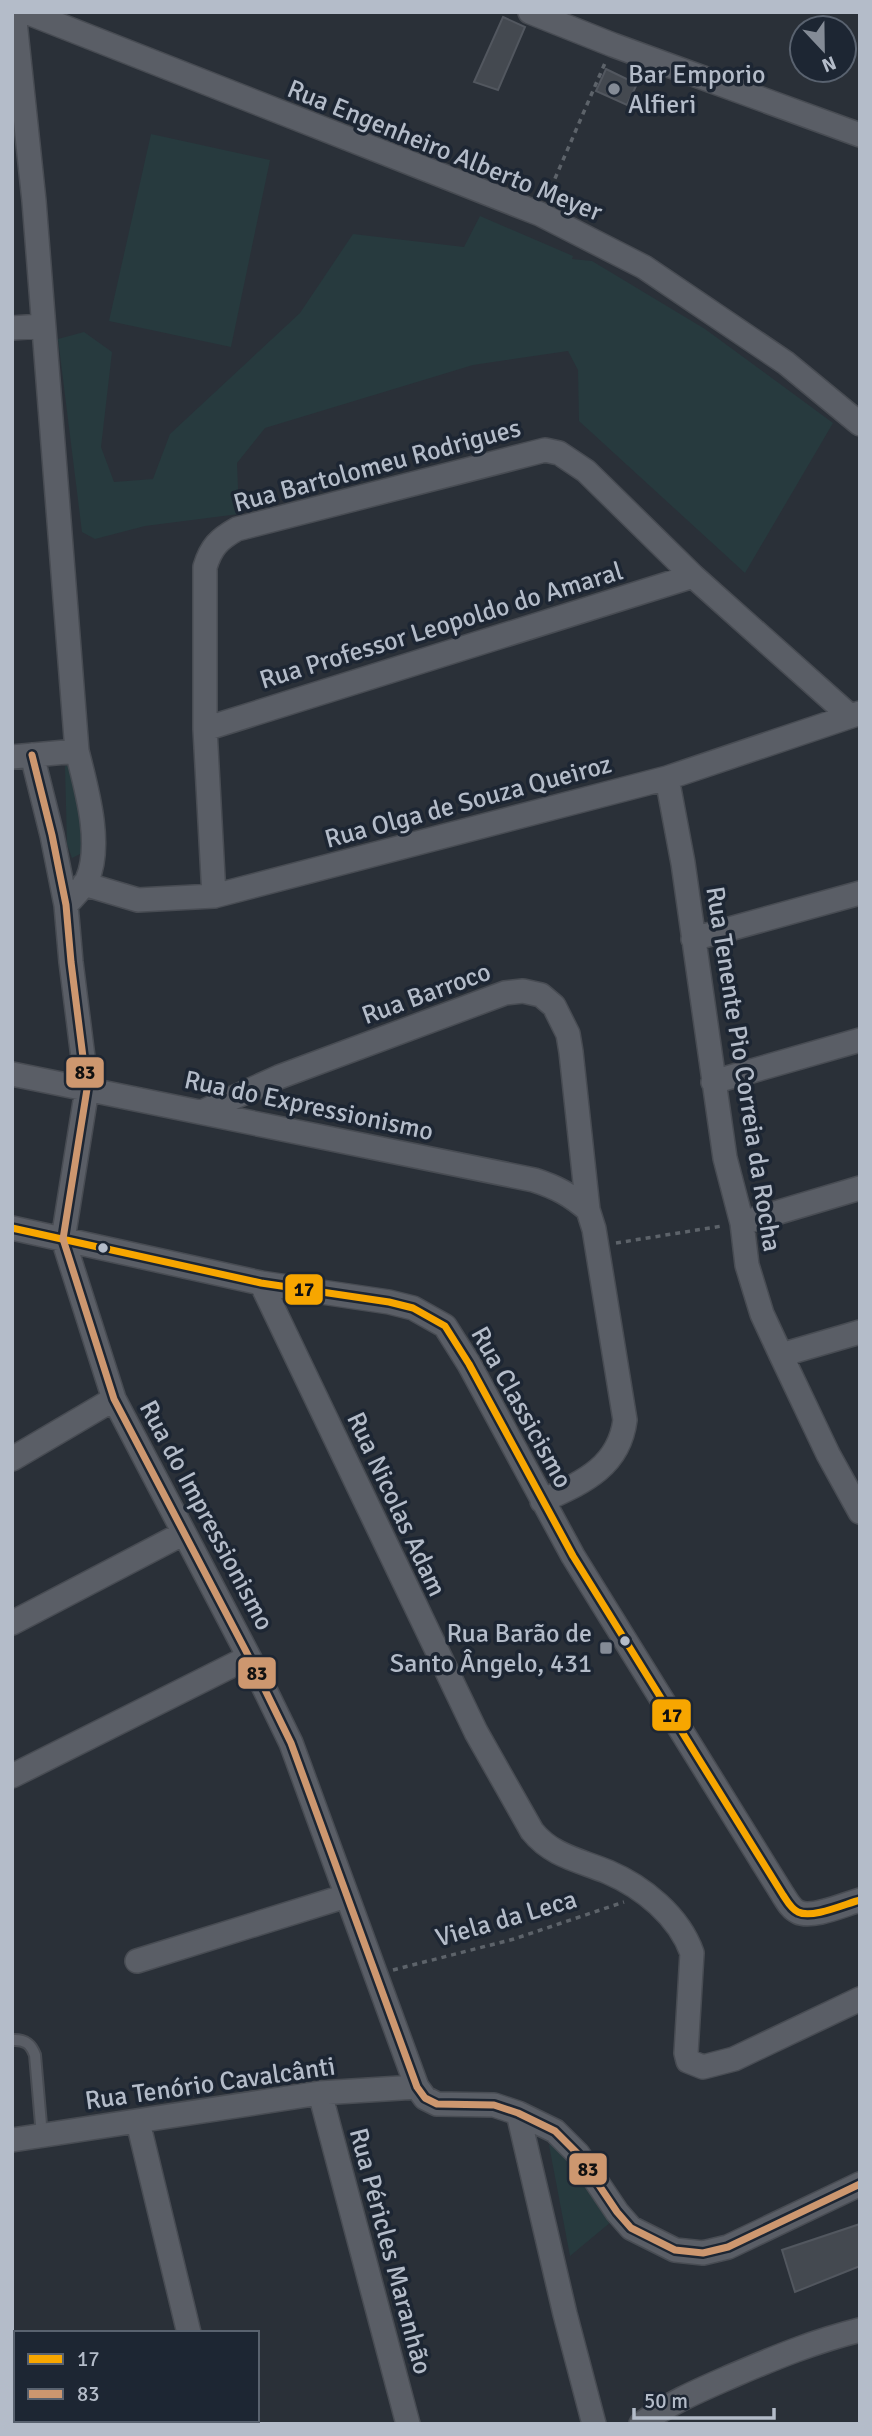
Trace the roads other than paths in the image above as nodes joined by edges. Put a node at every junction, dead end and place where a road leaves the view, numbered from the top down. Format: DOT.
graph roads {
  1 [pos="14,12"];
  2 [pos="26,12"];
  3 [pos="530,12"];
  4 [pos="860,135"];
  5 [pos="43,326"];
  6 [pos="12,328"];
  7 [pos="856,418"];
  8 [pos="693,576"];
  9 [pos="855,715"];
  10 [pos="205,729"];
  11 [pos="77,751"];
  12 [pos="22,756"];
  13 [pos="667,778"];
  14 [pos="84,884"];
  15 [pos="860,893"];
  16 [pos="214,896"];
  17 [pos="66,905"];
  18 [pos="693,939"];
  19 [pos="860,1040"];
  20 [pos="12,1074"];
  21 [pos="713,1082"];
  22 [pos="88,1089"];
  23 [pos="202,1112"];
  24 [pos="860,1188"];
  25 [pos="588,1210"];
  26 [pos="732,1225"];
  27 [pos="12,1228"];
  28 [pos="63,1240"];
  29 [pos="261,1283"];
  30 [pos="860,1332"];
  31 [pos="780,1355"];
  32 [pos="114,1399"];
  33 [pos="12,1458"];
  34 [pos="542,1501"];
  35 [pos="860,1513"];
  36 [pos="184,1532"];
  37 [pos="12,1623"];
  38 [pos="249,1657"];
  39 [pos="12,1776"];
  40 [pos="346,1896"];
  41 [pos="860,1900"];
  42 [pos="137,1961"];
  43 [pos="860,1999"];
  44 [pos="12,2040"];
  45 [pos="417,2087"];
  46 [pos="320,2093"];
  47 [pos="517,2113"];
  48 [pos="138,2122"];
  49 [pos="42,2136"];
  50 [pos="12,2140"];
  51 [pos="860,2184"];
  52 [pos="860,2330"];
  53 [pos="189,2331"];
  54 [pos="408,2424"];
  55 [pos="594,2424"];
  56 [pos="640,2424"];
  1 -- 5 [label="street"];
  2 -- 7 [label="street, Rua Engenheiro Alberto Meyer"];
  3 -- 4 [label="street"];
  5 -- 6 [label="street"];
  5 -- 11 [label="street"];
  8 -- 9 [label="street, Rua Bartolomeu Rodrigues"];
  8 -- 10 [label="street, Rua Professor Leopoldo do Amaral"];
  8 -- 10 [label="street, Rua Bartolomeu Rodrigues"];
  9 -- 13 [label="street, Rua Olga de Souza Queiroz"];
  10 -- 16 [label="street, Rua Bartolomeu Rodrigues"];
  11 -- 12 [label="street"];
  11 -- 14 [label="street"];
  12 -- 17 [label="street"];
  13 -- 16 [label="street, Rua Olga de Souza Queiroz"];
  13 -- 18 [label="street, Rua Tenente Pio Correia da Rocha"];
  14 -- 16 [label="street, Rua Olga de Souza Queiroz"];
  14 -- 17 [label="street"];
  15 -- 18 [label="street"];
  17 -- 22 [label="street"];
  18 -- 21 [label="street, Rua Tenente Pio Correia da Rocha"];
  19 -- 21 [label="street"];
  20 -- 22 [label="street, Rua do Expressionismo"];
  21 -- 26 [label="street, Rua Tenente Pio Correia da Rocha"];
  22 -- 23 [label="street, Rua do Expressionismo"];
  22 -- 28 [label="street"];
  23 -- 25 [label="street, Rua do Expressionismo"];
  23 -- 25 [label="street, Rua Barroco"];
  24 -- 26 [label="street"];
  25 -- 34 [label="street, Rua Barroco"];
  26 -- 31 [label="street, Rua Tenente Pio Correia da Rocha"];
  27 -- 28 [label="street, Rua Classicismo"];
  28 -- 29 [label="street, Rua Classicismo"];
  28 -- 32 [label="street, Rua do Impressionismo"];
  29 -- 34 [label="street, Rua Classicismo"];
  29 -- 43 [label="street, Rua Nicolas Adam"];
  30 -- 31 [label="street"];
  31 -- 35 [label="street, Rua Tenente Pio Correia da Rocha"];
  32 -- 33 [label="street"];
  32 -- 36 [label="street, Rua do Impressionismo"];
  34 -- 41 [label="street, Rua Classicismo"];
  36 -- 37 [label="street"];
  36 -- 38 [label="street, Rua do Impressionismo"];
  38 -- 39 [label="street"];
  38 -- 40 [label="street, Rua do Impressionismo"];
  40 -- 42 [label="street"];
  40 -- 45 [label="street, Rua do Impressionismo"];
  44 -- 49 [label="lane"];
  45 -- 46 [label="street, Rua Tenório Cavalcânti"];
  45 -- 47 [label="street"];
  46 -- 48 [label="street, Rua Tenório Cavalcânti"];
  46 -- 54 [label="street, Rua Péricles Maranhão"];
  47 -- 51 [label="street"];
  47 -- 55 [label="street"];
  48 -- 49 [label="street, Rua Tenório Cavalcânti"];
  48 -- 53 [label="street"];
  49 -- 50 [label="street, Rua Tenório Cavalcânti"];
  52 -- 56 [label="street"];
}
